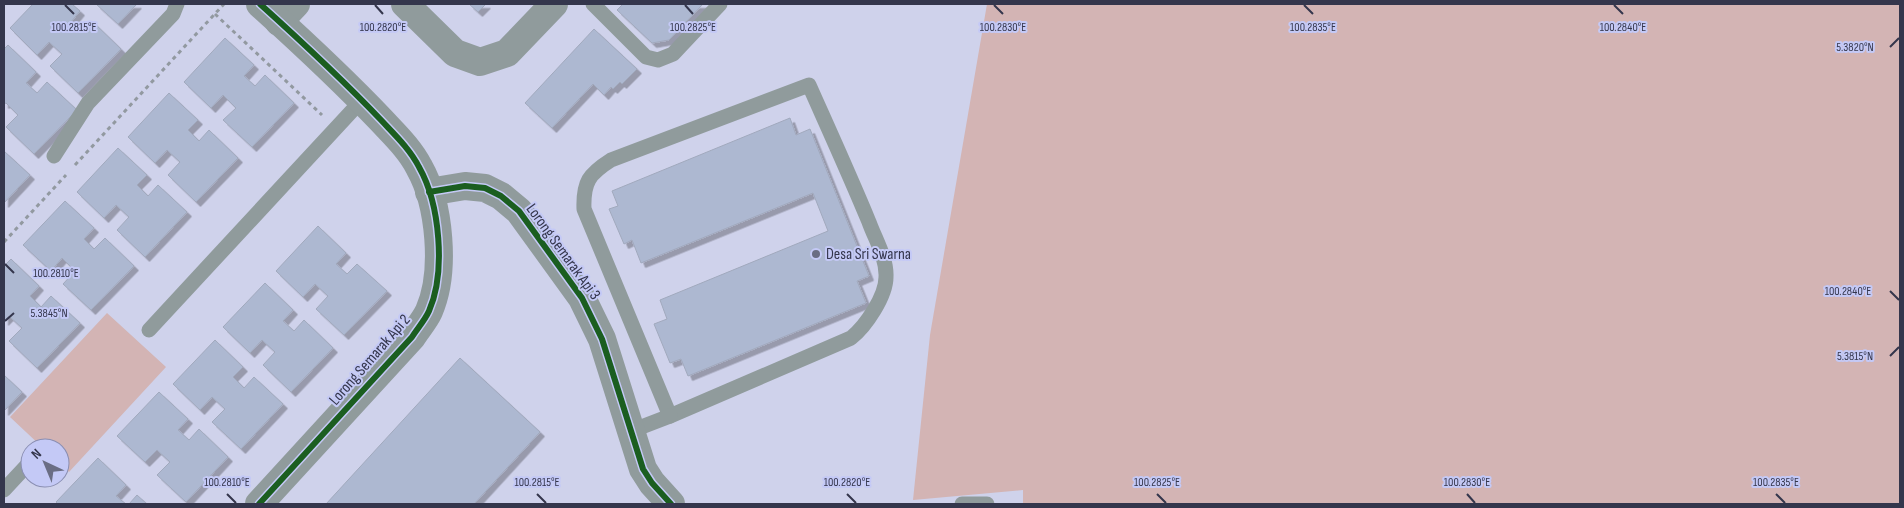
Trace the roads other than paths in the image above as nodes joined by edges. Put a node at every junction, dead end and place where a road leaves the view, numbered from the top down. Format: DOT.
graph roads {
  1 [pos="177,4"];
  2 [pos="405,4"];
  3 [pos="554,4"];
  4 [pos="593,4"];
  5 [pos="720,4"];
  6 [pos="279,10"];
  7 [pos="362,100"];
  8 [pos="54,156"];
  9 [pos="429,192"];
  10 [pos="149,330"];
  11 [pos="670,416"];
  12 [pos="631,431"];
  13 [pos="20,473"];
  14 [pos="4,490"];
  15 [pos="259,504"];
  16 [pos="671,504"];
  17 [pos="962,504"];
  18 [pos="987,504"];
  1 -- 8 [label="lane"];
  2 -- 3 [label="street"];
  4 -- 5 [label="lane"];
  6 -- 7 [label="street, Lorong Semarak Api 2"];
  7 -- 9 [label="street, Lorong Semarak Api 2"];
  7 -- 10 [label="lane"];
  9 -- 12 [label="street, Lorong Semarak Api 3"];
  9 -- 15 [label="street, Lorong Semarak Api 2"];
  11 -- 11 [label="lane"];
  11 -- 12 [label="lane"];
  12 -- 16 [label="street, Lorong Semarak Api 3"];
  13 -- 14 [label="lane"];
  17 -- 18 [label="lane"];
}
